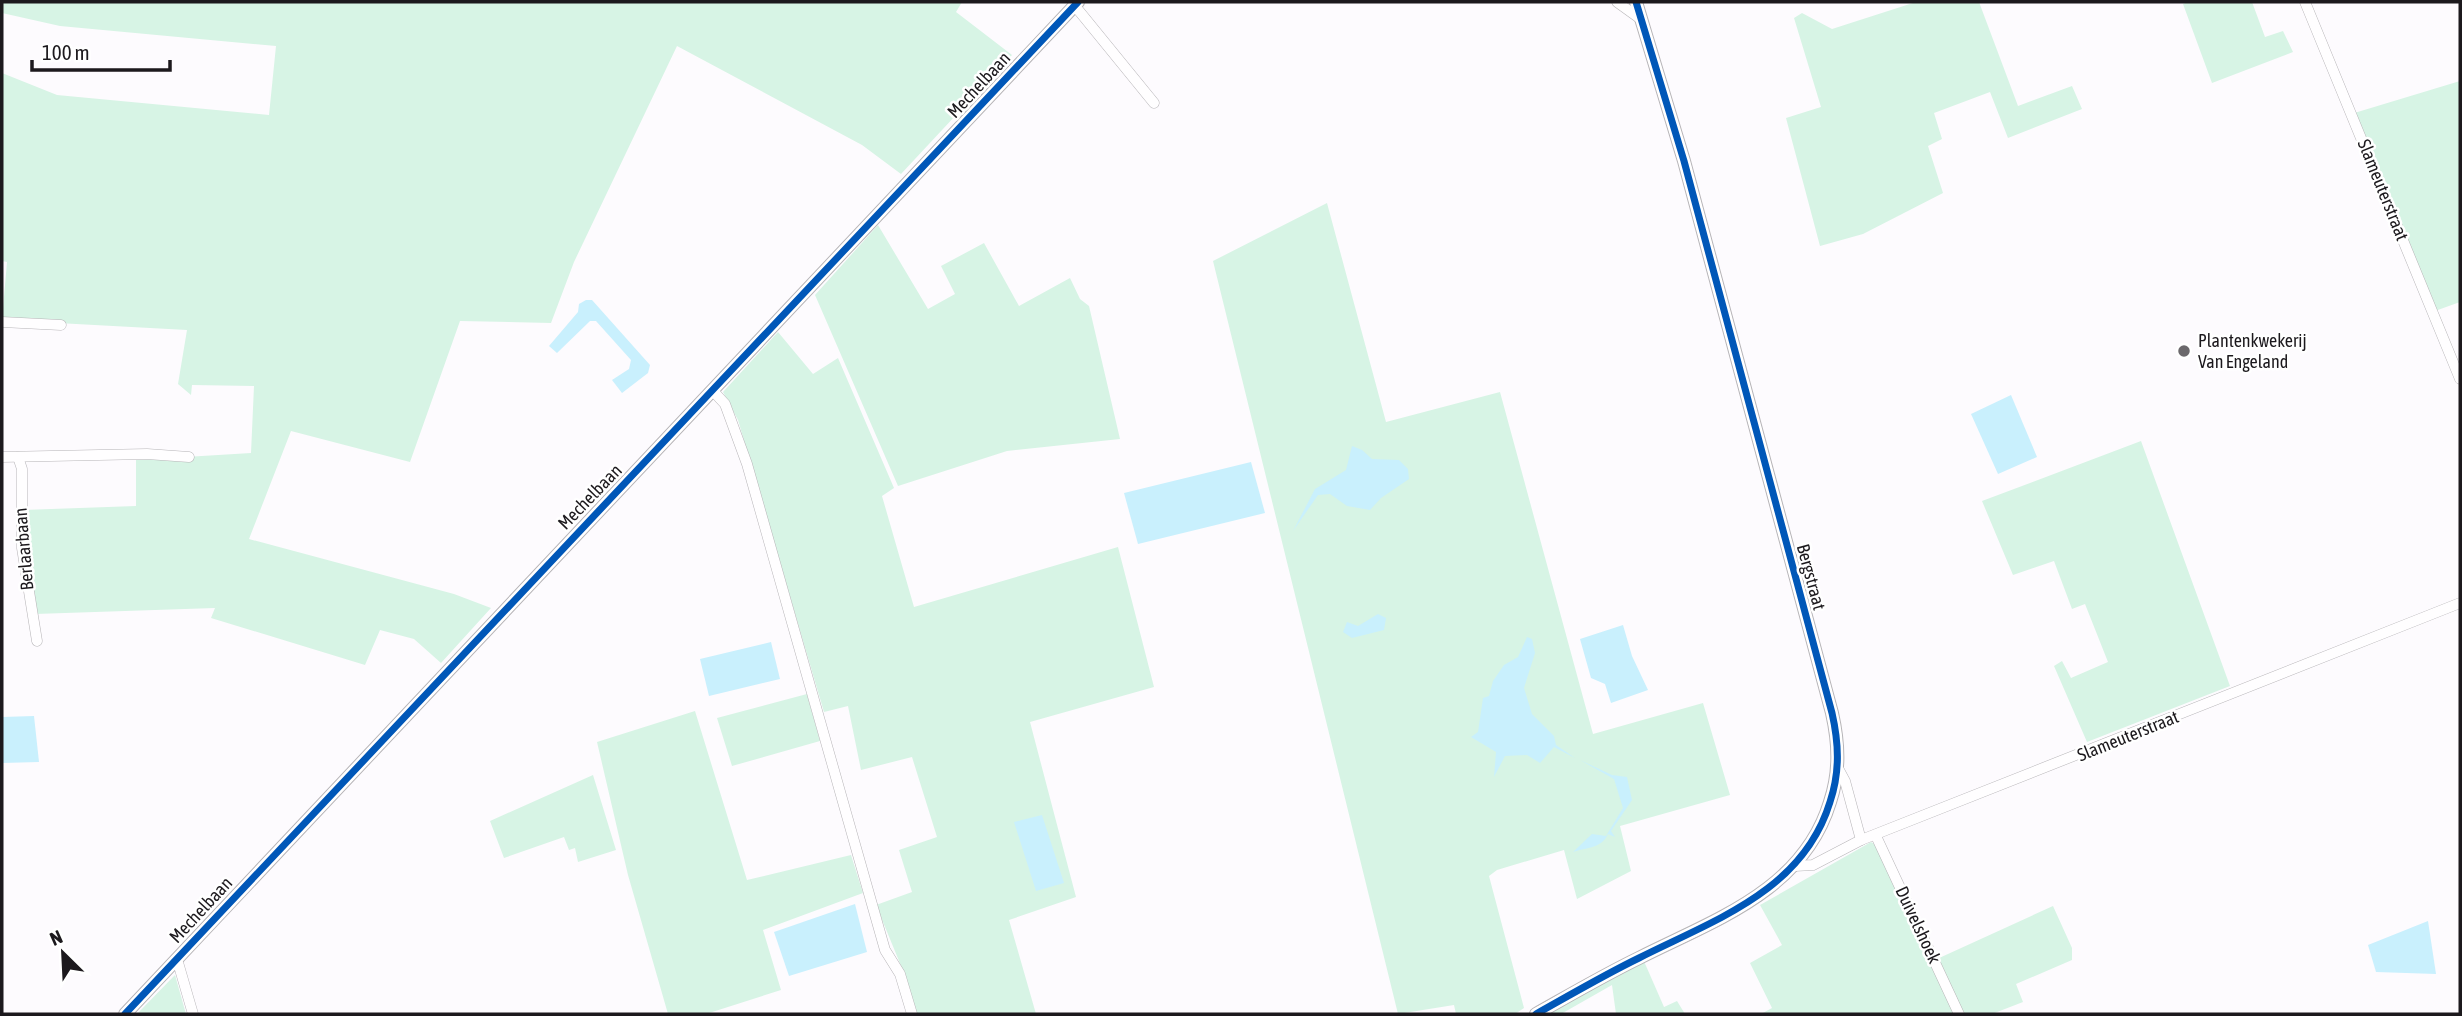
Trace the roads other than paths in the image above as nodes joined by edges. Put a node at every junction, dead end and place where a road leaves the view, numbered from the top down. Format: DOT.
graph roads {
  1 [pos="1617,2"];
  2 [pos="1636,2"];
  3 [pos="2305,2"];
  4 [pos="1076,4"];
  5 [pos="1642,20"];
  6 [pos="1154,103"];
  7 [pos="2,322"];
  8 [pos="61,325"];
  9 [pos="2460,379"];
  10 [pos="713,391"];
  11 [pos="2,457"];
  12 [pos="18,457"];
  13 [pos="189,457"];
  14 [pos="2460,603"];
  15 [pos="37,640"];
  16 [pos="1838,768"];
  17 [pos="1876,836"];
  18 [pos="1861,840"];
  19 [pos="1795,866"];
  20 [pos="177,959"];
  21 [pos="125,1014"];
  22 [pos="193,1014"];
  23 [pos="912,1014"];
  24 [pos="1536,1014"];
  25 [pos="1959,1014"];
  1 -- 5 [label="street"];
  2 -- 5 [label="street, Bergstraat"];
  3 -- 9 [label="street, Slameuterstraat"];
  4 -- 6 [label="street, Mechelbaan"];
  4 -- 10 [label="street, Mechelbaan"];
  5 -- 16 [label="street, Bergstraat"];
  7 -- 8 [label="street"];
  10 -- 20 [label="street, Mechelbaan"];
  10 -- 23 [label="street"];
  11 -- 12 [label="street"];
  12 -- 13 [label="street"];
  12 -- 15 [label="street, Berlaarbaan"];
  14 -- 17 [label="street, Slameuterstraat"];
  16 -- 18 [label="street"];
  16 -- 19 [label="street, Bergstraat"];
  17 -- 18 [label="street, Slameuterstraat"];
  17 -- 25 [label="street, Duivelshoek"];
  18 -- 19 [label="street, Slameuterstraat"];
  19 -- 24 [label="street, Bergstraat"];
  20 -- 21 [label="street, Mechelbaan"];
  20 -- 22 [label="street"];
}
